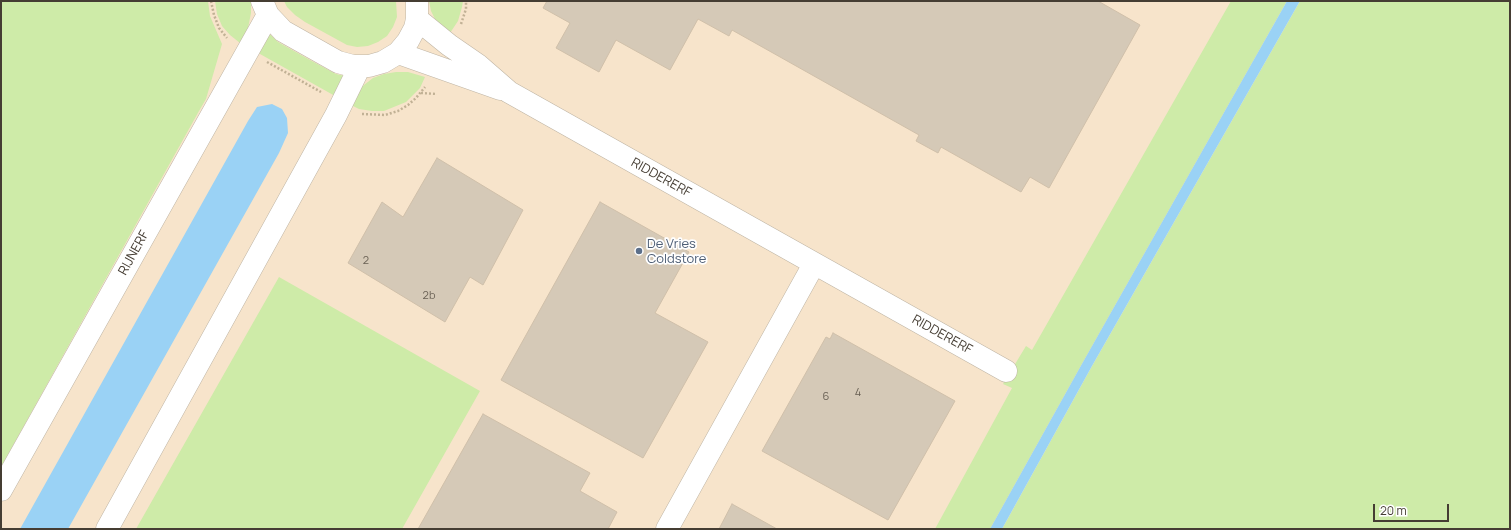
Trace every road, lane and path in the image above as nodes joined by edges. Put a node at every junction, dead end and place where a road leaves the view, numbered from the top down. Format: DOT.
graph roads {
  1 [pos="466,1"];
  2 [pos="265,8"];
  3 [pos="417,10"];
  4 [pos="461,23"];
  5 [pos="398,53"];
  6 [pos="360,66"];
  7 [pos="509,92"];
  8 [pos="814,264"];
  9 [pos="1006,371"];
  10 [pos="1,490"];
  11 [pos="107,529"];
  12 [pos="667,529"];
  1 -- 4 [label="path"];
  2 -- 6 [label="street"];
  2 -- 10 [label="street, RIJNERF"];
  3 -- 5 [label="street"];
  3 -- 7 [label="street, RIDDERERF"];
  5 -- 6 [label="street"];
  5 -- 7 [label="street, RIDDERERF"];
  6 -- 11 [label="street"];
  7 -- 8 [label="street, RIDDERERF"];
  8 -- 9 [label="street, RIDDERERF"];
  8 -- 12 [label="street"];
}
